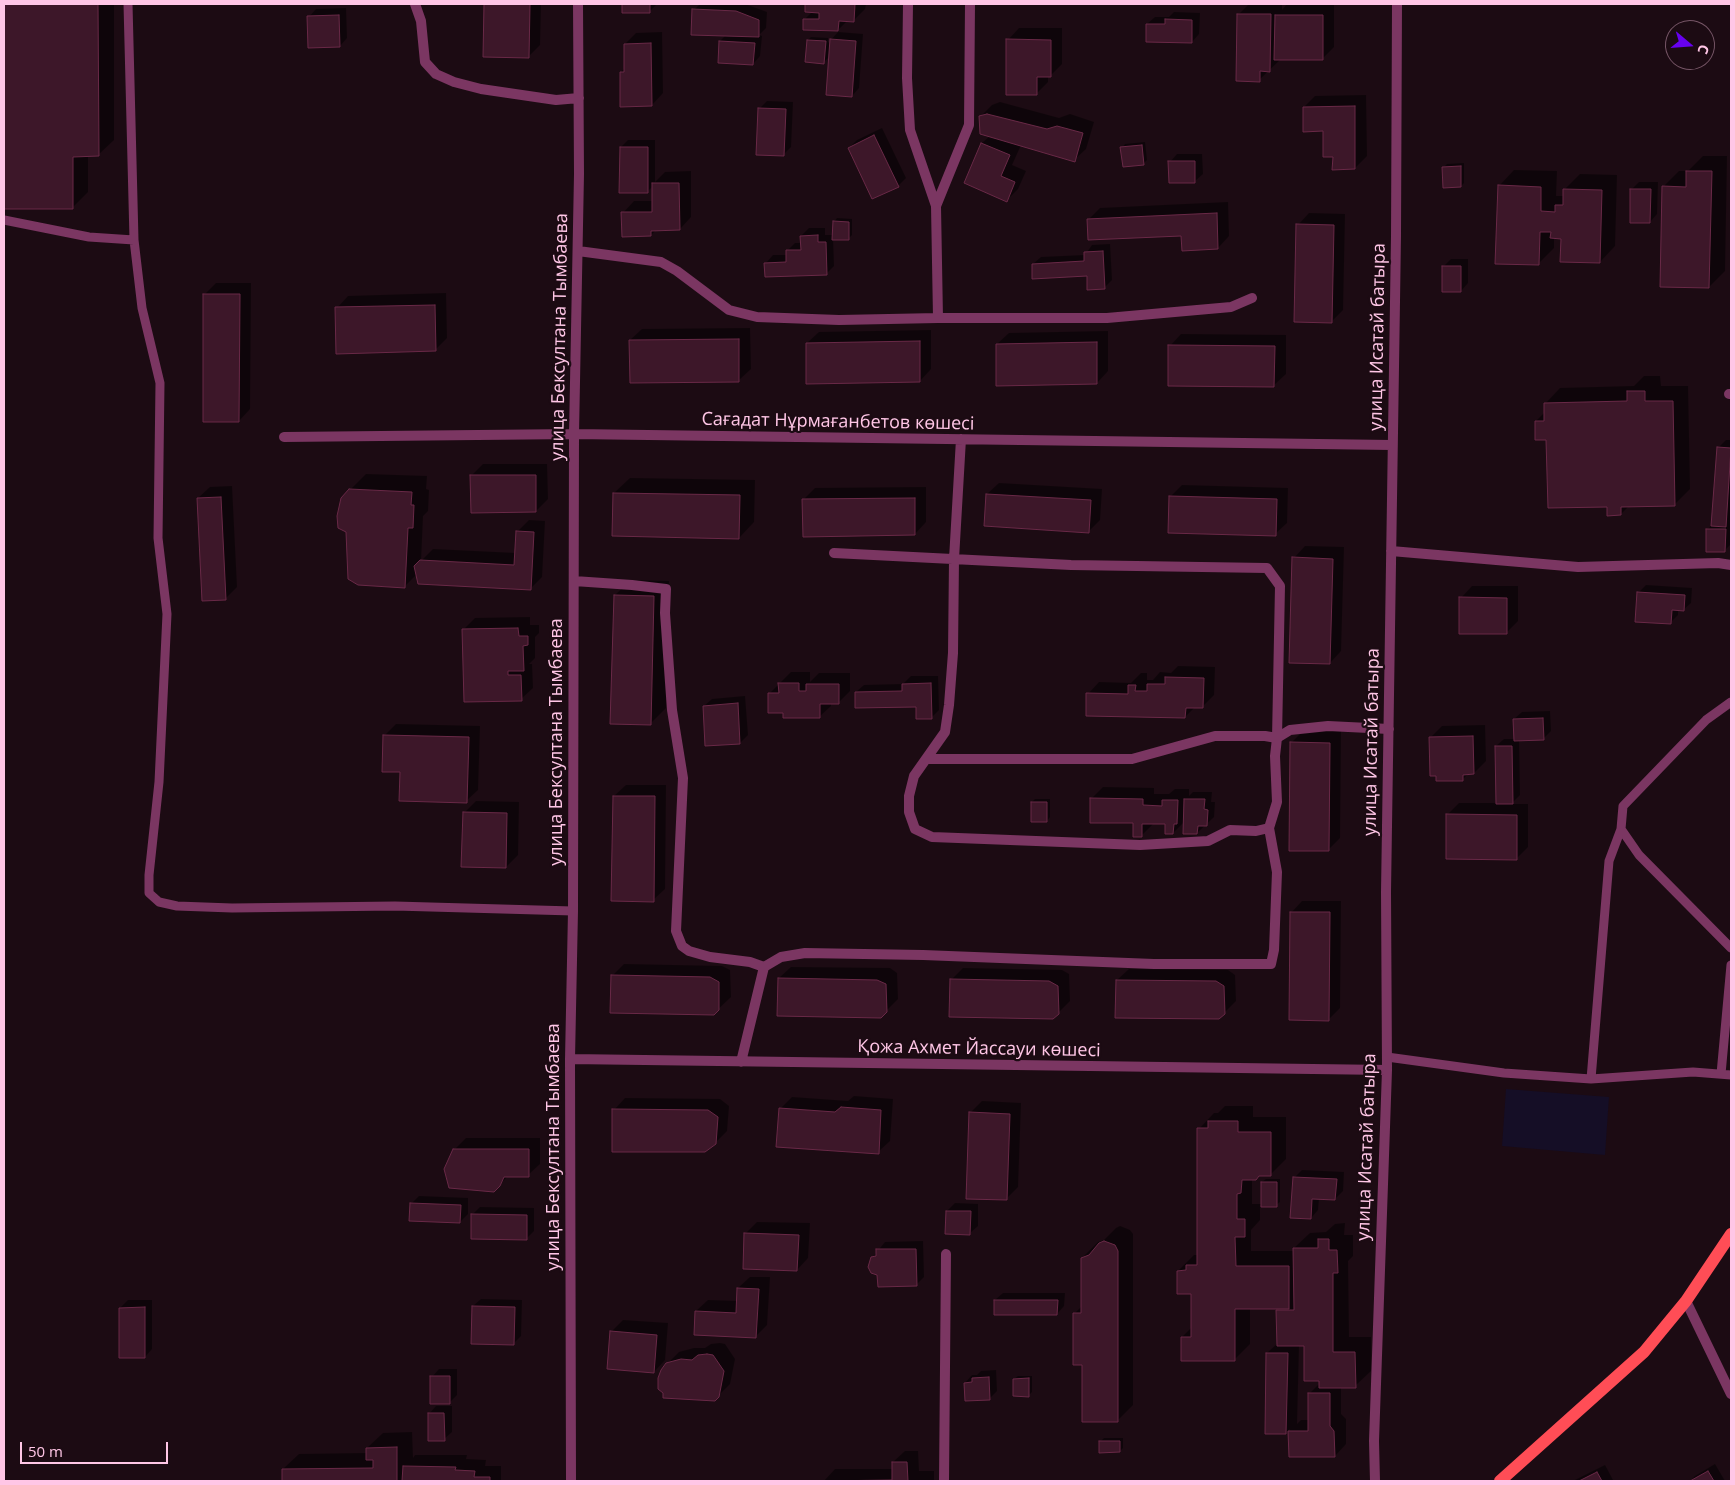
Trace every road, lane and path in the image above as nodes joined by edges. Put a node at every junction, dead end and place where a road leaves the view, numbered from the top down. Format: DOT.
graph roads {
  1 [pos="128,4"];
  2 [pos="414,4"];
  3 [pos="578,4"];
  4 [pos="908,4"];
  5 [pos="970,4"];
  6 [pos="1396,4"];
  7 [pos="579,98"];
  8 [pos="936,206"];
  9 [pos="4,220"];
  10 [pos="134,240"];
  11 [pos="578,251"];
  12 [pos="1252,298"];
  13 [pos="938,318"];
  14 [pos="574,434"];
  15 [pos="284,436"];
  16 [pos="961,439"];
  17 [pos="1392,444"];
  18 [pos="1391,551"];
  19 [pos="834,553"];
  20 [pos="954,559"];
  21 [pos="1731,565"];
  22 [pos="574,581"];
  23 [pos="1731,702"];
  24 [pos="1389,729"];
  25 [pos="1278,738"];
  26 [pos="927,759"];
  27 [pos="1270,828"];
  28 [pos="1621,829"];
  29 [pos="573,910"];
  30 [pos="1731,948"];
  31 [pos="1731,965"];
  32 [pos="764,967"];
  33 [pos="1387,1057"];
  34 [pos="570,1059"];
  35 [pos="741,1062"];
  36 [pos="1387,1070"];
  37 [pos="1721,1074"];
  38 [pos="1731,1075"];
  39 [pos="1591,1079"];
  40 [pos="1731,1234"];
  41 [pos="946,1254"];
  42 [pos="1686,1301"];
  43 [pos="1731,1394"];
  44 [pos="571,1481"];
  45 [pos="944,1481"];
  46 [pos="1375,1481"];
  47 [pos="1500,1481"];
  1 -- 10 [label="lane"];
  2 -- 7 [label="street"];
  3 -- 7 [label="street, улица Бексултана Тымбаева"];
  4 -- 8 [label="street"];
  5 -- 8 [label="street"];
  6 -- 17 [label="street, улица Исатай батыра"];
  7 -- 11 [label="street, улица Бексултана Тымбаева"];
  8 -- 13 [label="street"];
  9 -- 10 [label="lane"];
  10 -- 29 [label="lane"];
  11 -- 13 [label="street"];
  11 -- 14 [label="street, улица Бексултана Тымбаева"];
  12 -- 13 [label="street"];
  14 -- 15 [label="street, Сағадат Нұрмағанбетов көшесі"];
  14 -- 16 [label="street, Сағадат Нұрмағанбетов көшесі"];
  14 -- 22 [label="street, улица Бексултана Тымбаева"];
  16 -- 17 [label="street, Сағадат Нұрмағанбетов көшесі"];
  16 -- 20 [label="street"];
  17 -- 18 [label="street, улица Исатай батыра"];
  18 -- 21 [label="street"];
  18 -- 24 [label="street, улица Исатай батыра"];
  19 -- 20 [label="street"];
  20 -- 25 [label="street"];
  20 -- 26 [label="street"];
  22 -- 29 [label="street, улица Бексултана Тымбаева"];
  22 -- 32 [label="street"];
  23 -- 28 [label="lane"];
  24 -- 25 [label="street"];
  24 -- 33 [label="street, улица Исатай батыра"];
  25 -- 26 [label="street"];
  25 -- 27 [label="street"];
  26 -- 27 [label="street"];
  27 -- 32 [label="street"];
  28 -- 30 [label="lane"];
  28 -- 39 [label="lane"];
  29 -- 34 [label="street, улица Бексултана Тымбаева"];
  31 -- 37 [label="lane"];
  32 -- 35 [label="street"];
  33 -- 36 [label="street, улица Исатай батыра"];
  33 -- 39 [label="lane"];
  34 -- 35 [label="street, Қожа Ахмет Йассауи көшесі"];
  34 -- 44 [label="street, улица Бексултана Тымбаева"];
  35 -- 36 [label="street, Қожа Ахмет Йассауи көшесі"];
  36 -- 46 [label="street, улица Исатай батыра"];
  37 -- 38 [label="lane"];
  37 -- 39 [label="lane"];
  40 -- 42 [label="main road"];
  41 -- 45 [label="street"];
  42 -- 43 [label="street"];
  42 -- 47 [label="main road"];
}
